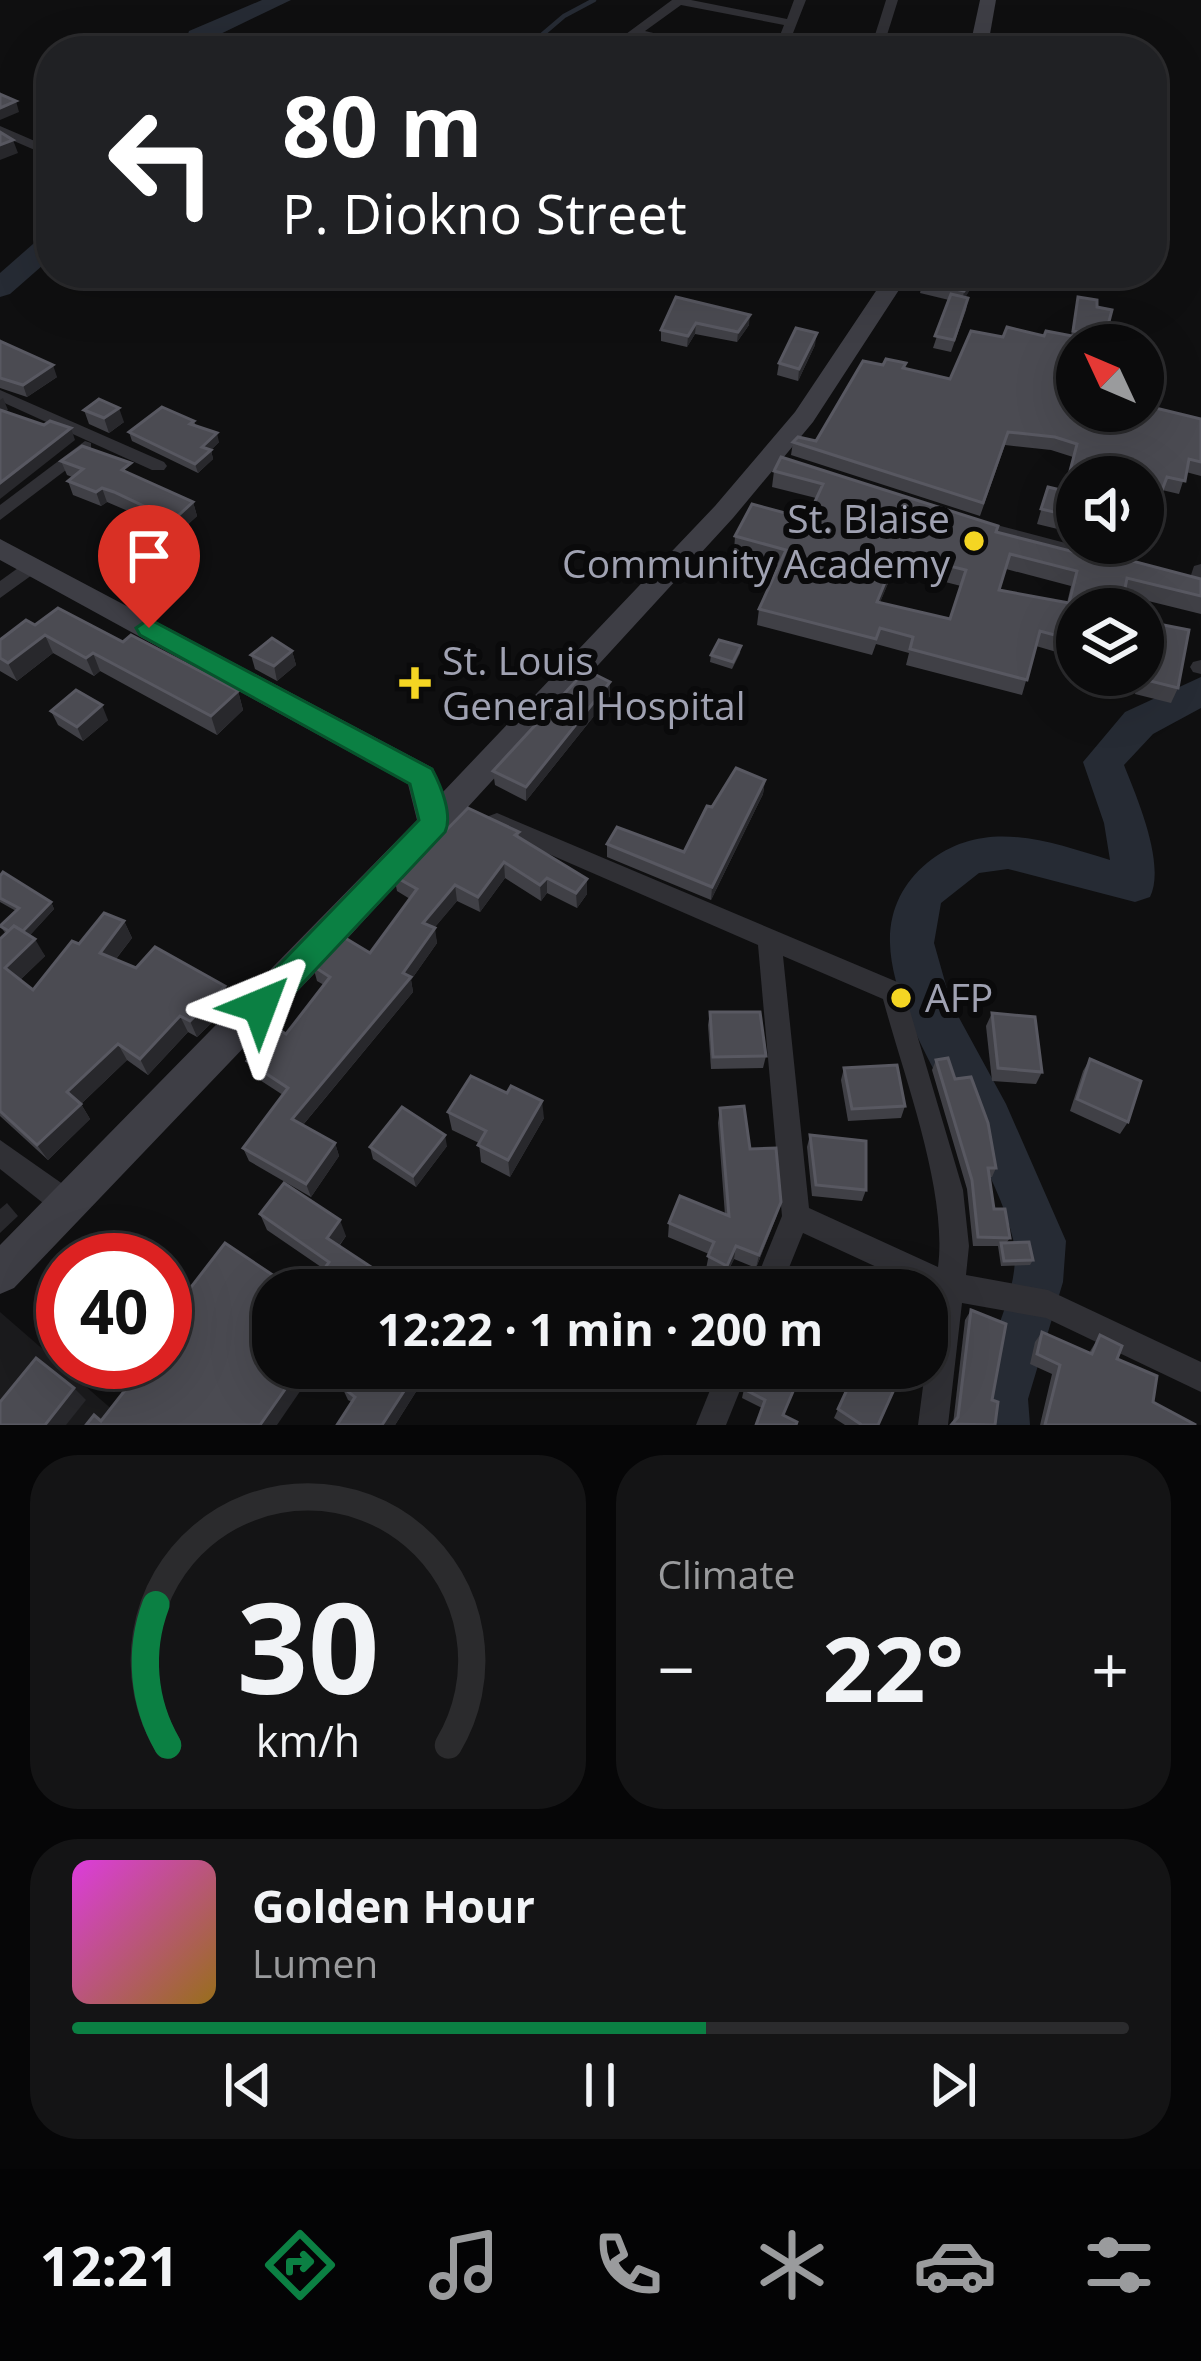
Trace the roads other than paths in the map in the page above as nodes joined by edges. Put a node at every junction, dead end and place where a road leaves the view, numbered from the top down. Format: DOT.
graph roads {
  1 [pos="679,0"];
  2 [pos="800,0"];
  3 [pos="892,0"];
  4 [pos="988,0"];
  5 [pos="791,23"];
  6 [pos="635,32"];
  7 [pos="630,36"];
  8 [pos="653,36"];
  9 [pos="786,36"];
  10 [pos="881,36"];
  11 [pos="981,36"];
  12 [pos="0,130"];
  13 [pos="36,146"];
  14 [pos="890,288"];
  15 [pos="0,395"];
  16 [pos="95,440"];
  17 [pos="158,466"];
  18 [pos="0,514"];
  19 [pos="941,515"];
  20 [pos="0,548"];
  21 [pos="32,565"];
  22 [pos="1134,568"];
  23 [pos="1177,579"];
  24 [pos="1200,580"];
  25 [pos="0,591"];
  26 [pos="422,777"];
  27 [pos="455,800"];
  28 [pos="769,939"];
  29 [pos="0,1153"];
  30 [pos="68,1204"];
  31 [pos="796,1216"];
  32 [pos="775,1269"];
  33 [pos="0,1274"];
  34 [pos="949,1286"];
  35 [pos="1201,1377"];
  36 [pos="726,1389"];
  37 [pos="711,1425"];
  38 [pos="933,1425"];
  1 -- 5 [label="street"];
  1 -- 6 [label="street"];
  2 -- 5 [label="street"];
  3 -- 10 [label="street"];
  4 -- 11 [label="main road"];
  5 -- 9 [label="street"];
  6 -- 7 [label="street"];
  6 -- 8 [label="street"];
  12 -- 13 [label="street"];
  14 -- 27 [label="main road"];
  15 -- 16 [label="street"];
  16 -- 17 [label="street"];
  16 -- 18 [label="street"];
  19 -- 22 [label="street"];
  20 -- 21 [label="main road"];
  21 -- 25 [label="street"];
  21 -- 26 [label="main road"];
  23 -- 24 [label="street"];
  26 -- 27 [label="main road"];
  26 -- 27 [label="main road"];
  27 -- 28 [label="street"];
  27 -- 30 [label="main road"];
  28 -- 31 [label="street"];
  28 -- 34 [label="street"];
  29 -- 30 [label="street"];
  30 -- 33 [label="main road"];
  31 -- 32 [label="street"];
  31 -- 34 [label="street"];
  34 -- 35 [label="street"];
  34 -- 38 [label="street"];
  36 -- 37 [label="street"];
}
